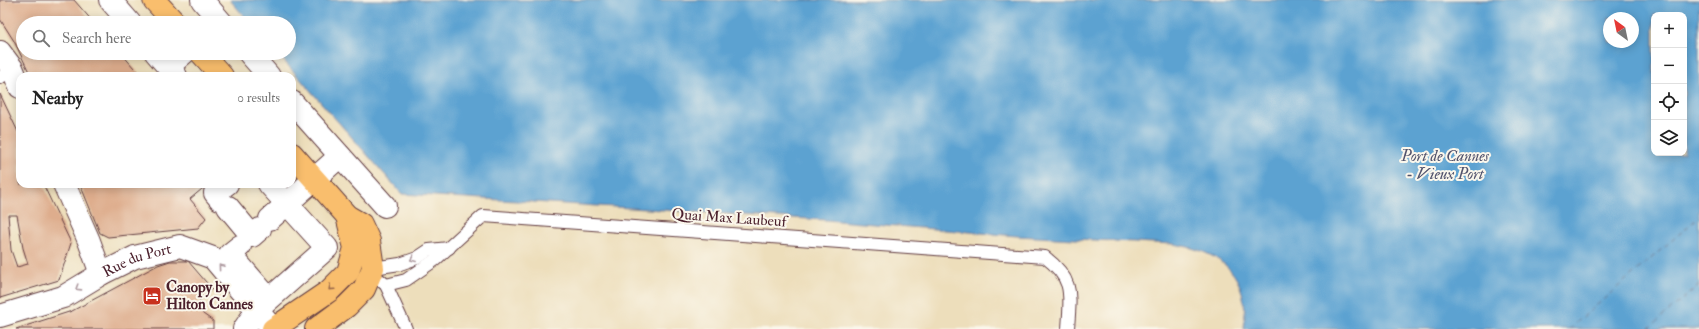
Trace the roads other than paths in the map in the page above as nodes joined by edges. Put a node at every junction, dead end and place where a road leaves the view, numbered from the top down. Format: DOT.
graph roads {
  1 [pos="110,0"];
  2 [pos="154,0"];
  3 [pos="202,0"];
  4 [pos="124,16"];
  5 [pos="169,16"];
  6 [pos="215,16"];
  7 [pos="207,60"];
  8 [pos="255,60"];
  9 [pos="218,72"];
  10 [pos="266,72"];
  11 [pos="296,106"];
  12 [pos="340,156"];
  13 [pos="296,158"];
  14 [pos="314,178"];
  15 [pos="66,188"];
  16 [pos="272,188"];
  17 [pos="225,197"];
  18 [pos="287,205"];
  19 [pos="385,206"];
  20 [pos="347,216"];
  21 [pos="240,246"];
  22 [pos="449,248"];
  23 [pos="351,264"];
  24 [pos="101,274"];
  25 [pos="376,275"];
  26 [pos="263,304"];
  27 [pos="0,316"];
  28 [pos="244,329"];
  29 [pos="273,329"];
  30 [pos="316,329"];
  31 [pos="406,329"];
  32 [pos="1068,329"];
  1 -- 4 [label="street"];
  2 -- 5 [label="main road"];
  3 -- 6 [label="street"];
  7 -- 9 [label="main road"];
  8 -- 10 [label="street"];
  11 -- 12 [label="street"];
  12 -- 14 [label="street"];
  12 -- 19 [label="street"];
  13 -- 14 [label="main road"];
  14 -- 18 [label="street"];
  14 -- 20 [label="main road"];
  15 -- 24 [label="street"];
  16 -- 18 [label="street"];
  17 -- 18 [label="street"];
  18 -- 26 [label="street"];
  20 -- 23 [label="main road"];
  20 -- 25 [label="main road"];
  21 -- 26 [label="street"];
  22 -- 25 [label="lane, one-way"];
  22 -- 25 [label="lane, Quai Max Laubeuf"];
  22 -- 32 [label="lane, Quai Max Laubeuf"];
  23 -- 25 [label="lane"];
  23 -- 29 [label="main road, one-way"];
  26 -- 24 [label="street, Rue du Port, one-way"];
  24 -- 27 [label="street, Rue du Port, one-way"];
  25 -- 30 [label="main road"];
  25 -- 31 [label="lane"];
  26 -- 28 [label="street"];
  26 -- 29 [label="street, Rue du Port"];
}
